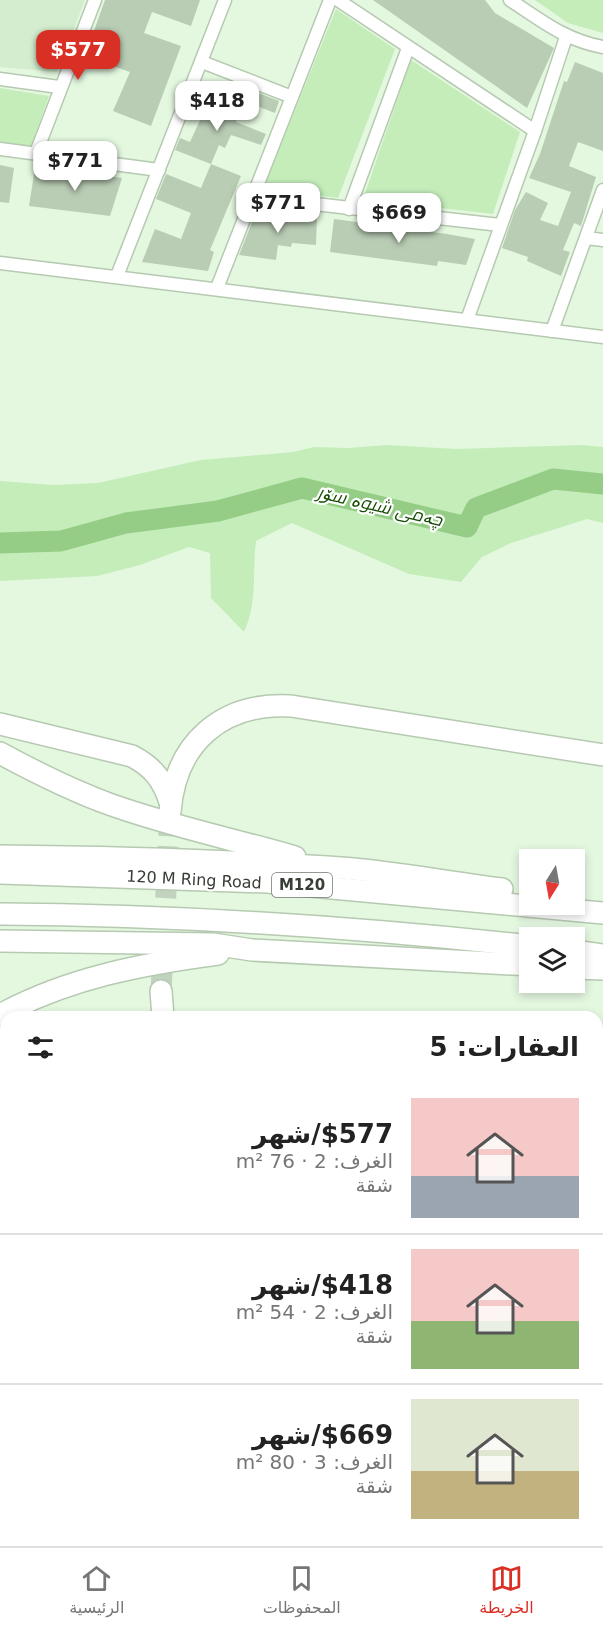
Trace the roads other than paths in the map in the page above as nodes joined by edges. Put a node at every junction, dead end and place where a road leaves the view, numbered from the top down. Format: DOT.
graph roads {
  1 [pos="95,0"];
  2 [pos="225,0"];
  3 [pos="330,0"];
  4 [pos="338,0"];
  5 [pos="510,0"];
  6 [pos="566,37"];
  7 [pos="603,47"];
  8 [pos="408,48"];
  9 [pos="202,62"];
  10 [pos="0,79"];
  11 [pos="59,87"];
  12 [pos="292,97"];
  13 [pos="535,131"];
  14 [pos="0,149"];
  15 [pos="36,153"];
  16 [pos="159,170"];
  17 [pos="603,190"];
  18 [pos="253,197"];
  19 [pos="349,209"];
  20 [pos="500,225"];
  21 [pos="585,238"];
  22 [pos="603,240"];
  23 [pos="0,263"];
  24 [pos="117,276"];
  25 [pos="217,288"];
  26 [pos="466,320"];
  27 [pos="552,331"];
  28 [pos="603,337"];
  29 [pos="0,724"];
  30 [pos="0,753"];
  31 [pos="603,755"];
  32 [pos="0,856"];
  33 [pos="327,867"];
  34 [pos="0,873"];
  35 [pos="519,892"];
  36 [pos="598,912"];
  37 [pos="0,914"];
  38 [pos="0,941"];
  39 [pos="519,945"];
  40 [pos="252,950"];
  41 [pos="585,953"];
  42 [pos="603,955"];
  43 [pos="519,964"];
  44 [pos="585,968"];
  45 [pos="603,969"];
  46 [pos="161,992"];
  47 [pos="9,1011"];
  48 [pos="163,1011"];
  1 -- 11 [label="street"];
  2 -- 9 [label="street"];
  3 -- 12 [label="street"];
  4 -- 8 [label="street"];
  5 -- 6 [label="street"];
  6 -- 7 [label="street"];
  6 -- 13 [label="street"];
  8 -- 13 [label="street"];
  8 -- 19 [label="street"];
  9 -- 12 [label="street"];
  9 -- 16 [label="street"];
  10 -- 11 [label="street"];
  11 -- 15 [label="street"];
  12 -- 18 [label="street"];
  13 -- 20 [label="street"];
  14 -- 15 [label="street"];
  15 -- 16 [label="street"];
  16 -- 24 [label="street"];
  17 -- 21 [label="street"];
  18 -- 19 [label="street"];
  18 -- 25 [label="street"];
  19 -- 20 [label="street"];
  20 -- 26 [label="street"];
  21 -- 22 [label="street"];
  21 -- 27 [label="street"];
  23 -- 24 [label="street"];
  24 -- 25 [label="street"];
  25 -- 26 [label="street"];
  26 -- 27 [label="street"];
  27 -- 28 [label="street"];
  29 -- 31 [label="highway"];
  30 -- 33 [label="highway"];
  32 -- 33 [label="highway"];
  33 -- 35 [label="highway"];
  34 -- 36 [label="highway, 120 M Ring Road / M120"];
  37 -- 39 [label="highway"];
  38 -- 40 [label="highway"];
  40 -- 43 [label="highway"];
  40 -- 47 [label="highway"];
  41 -- 42 [label="highway"];
  44 -- 45 [label="highway"];
  46 -- 48 [label="highway"];
}
